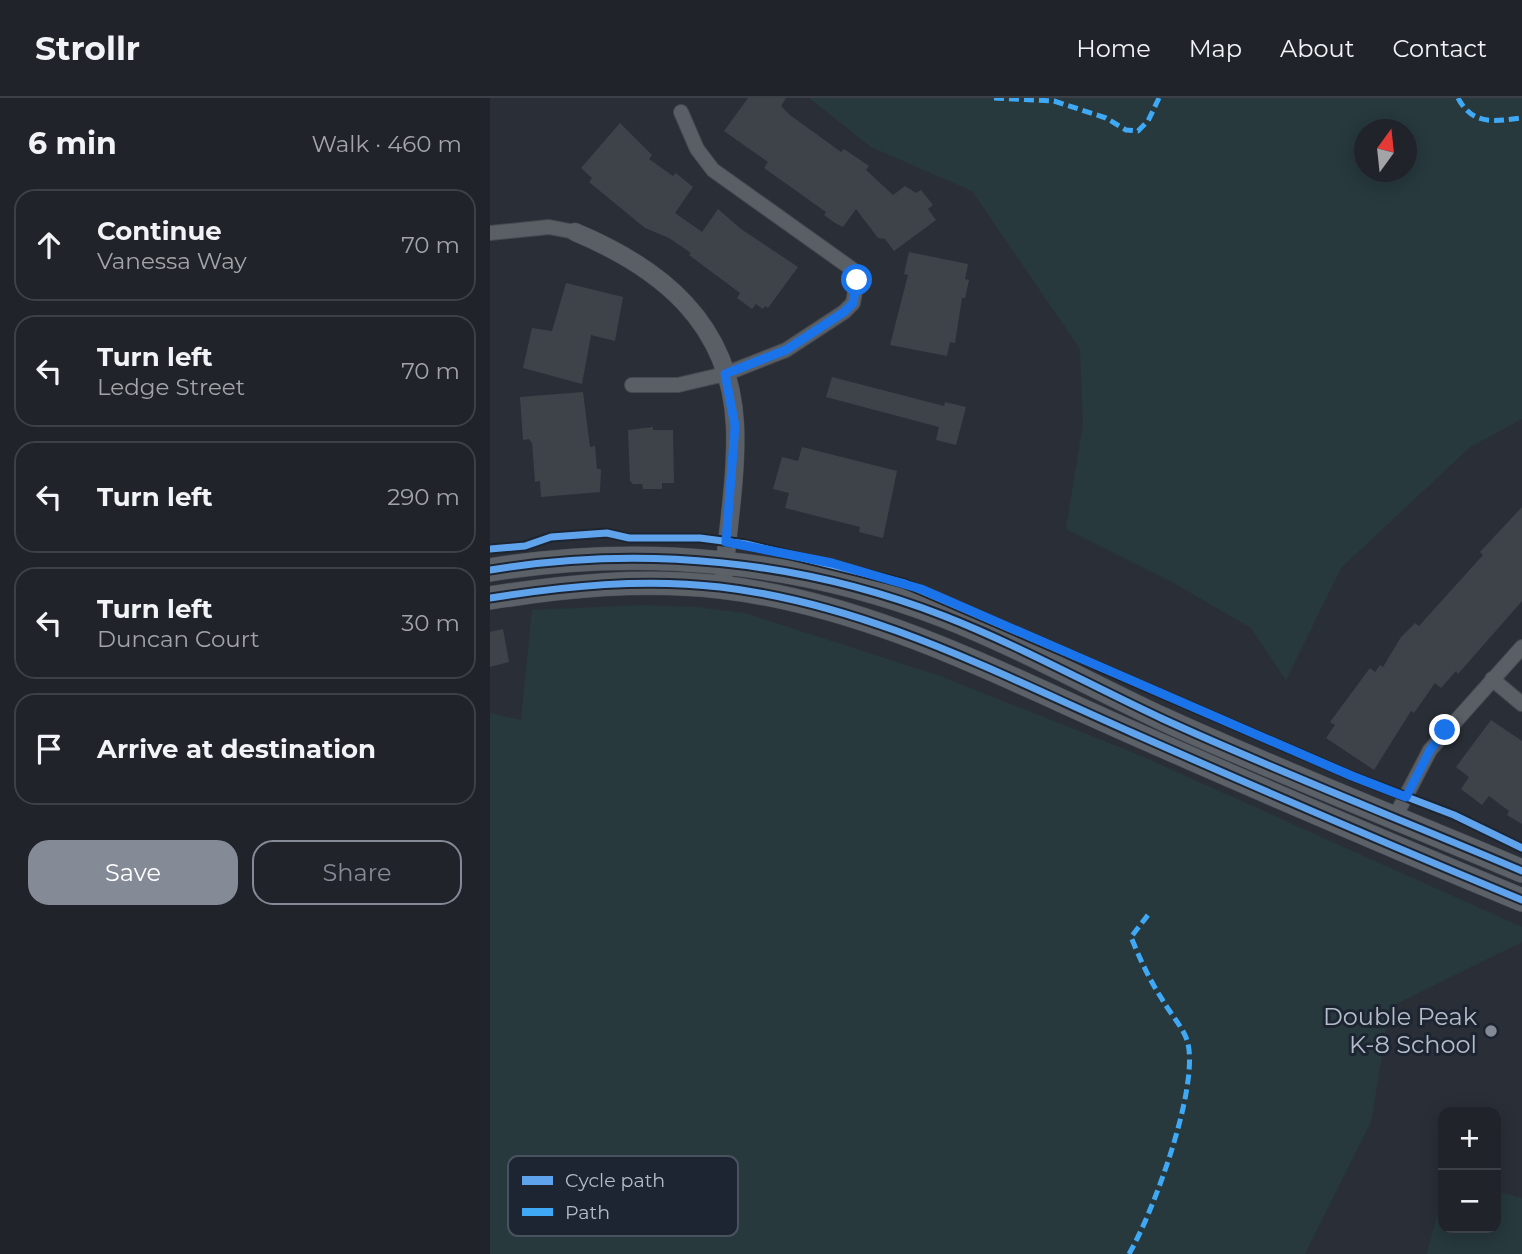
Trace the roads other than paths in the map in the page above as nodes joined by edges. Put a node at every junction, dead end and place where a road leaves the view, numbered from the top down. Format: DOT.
graph roads {
  1 [pos="681,112"];
  2 [pos="575,232"];
  3 [pos="490,233"];
  4 [pos="725,374"];
  5 [pos="632,385"];
  6 [pos="725,562"];
  7 [pos="490,570"];
  8 [pos="723,587"];
  9 [pos="490,598"];
  10 [pos="897,601"];
  11 [pos="807,603"];
  12 [pos="1522,647"];
  13 [pos="1492,680"];
  14 [pos="1522,704"];
  15 [pos="1395,817"];
  16 [pos="1522,871"];
  17 [pos="1522,900"];
  1 -- 4 [label="street"];
  2 -- 3 [label="street"];
  2 -- 4 [label="street"];
  4 -- 5 [label="street"];
  4 -- 6 [label="street"];
  6 -- 7 [label="main road"];
  6 -- 8 [label="street"];
  6 -- 10 [label="main road"];
  8 -- 9 [label="main road"];
  8 -- 11 [label="main road"];
  10 -- 11 [label="main road"];
  10 -- 15 [label="main road"];
  11 -- 17 [label="main road"];
  12 -- 13 [label="street"];
  13 -- 14 [label="street"];
  13 -- 15 [label="street"];
  15 -- 16 [label="main road"];
}
